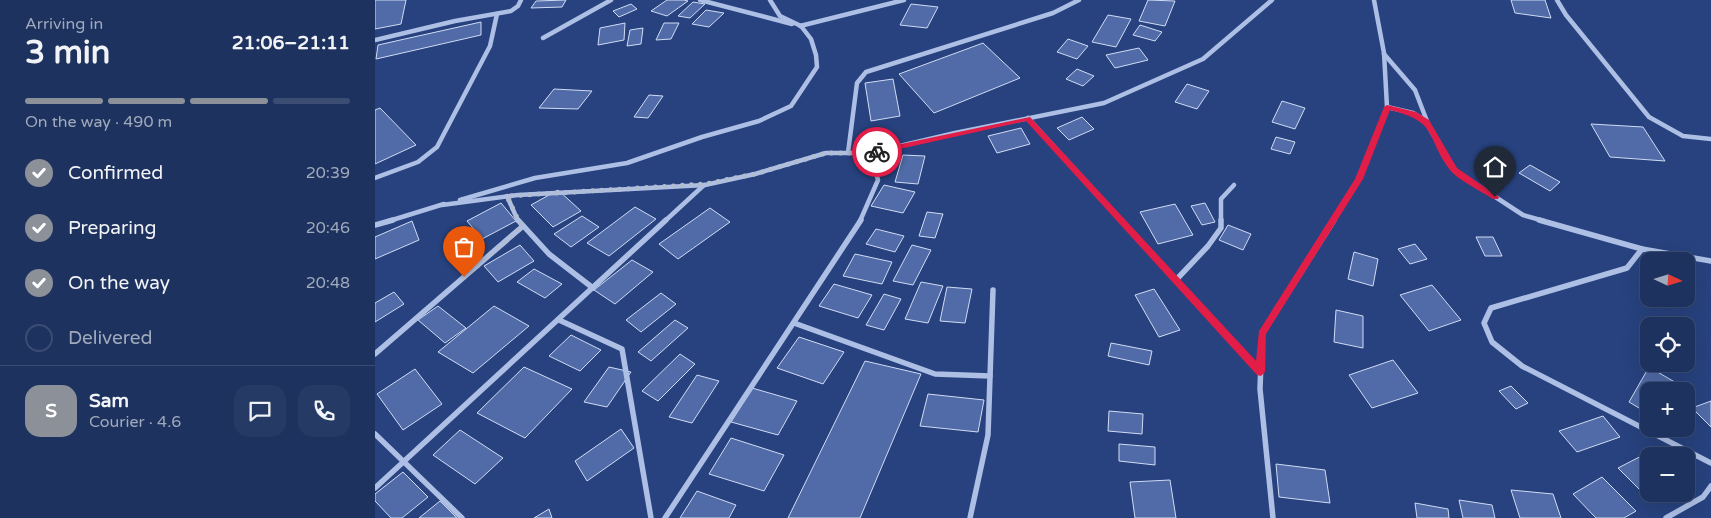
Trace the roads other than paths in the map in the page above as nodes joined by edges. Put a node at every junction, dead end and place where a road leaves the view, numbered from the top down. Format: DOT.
graph roads {
  1 [pos="521,0"];
  2 [pos="611,0"];
  3 [pos="700,0"];
  4 [pos="770,0"];
  5 [pos="904,0"];
  6 [pos="1079,0"];
  7 [pos="1272,0"];
  8 [pos="1374,0"];
  9 [pos="1557,0"];
  10 [pos="497,14"];
  11 [pos="801,26"];
  12 [pos="543,38"];
  13 [pos="375,40"];
  14 [pos="1384,53"];
  15 [pos="1387,107"];
  16 [pos="1028,118"];
  17 [pos="1427,122"];
  18 [pos="1711,139"];
  19 [pos="848,153"];
  20 [pos="870,153"];
  21 [pos="375,178"];
  22 [pos="705,184"];
  23 [pos="1234,185"];
  24 [pos="507,196"];
  25 [pos="442,205"];
  26 [pos="375,224"];
  27 [pos="523,226"];
  28 [pos="1642,249"];
  29 [pos="1711,261"];
  30 [pos="1176,280"];
  31 [pos="593,288"];
  32 [pos="993,290"];
  33 [pos="559,320"];
  34 [pos="794,323"];
  35 [pos="375,354"];
  36 [pos="1261,372"];
  37 [pos="990,376"];
  38 [pos="375,434"];
  39 [pos="1711,462"];
  40 [pos="403,463"];
  41 [pos="1711,486"];
  42 [pos="375,488"];
  43 [pos="463,518"];
  44 [pos="651,518"];
  45 [pos="665,518"];
  46 [pos="970,518"];
  47 [pos="1273,518"];
  48 [pos="1666,518"];
  1 -- 10 [label="street"];
  2 -- 12 [label="street"];
  3 -- 11 [label="street"];
  4 -- 11 [label="street"];
  5 -- 11 [label="street"];
  6 -- 19 [label="street"];
  7 -- 16 [label="street"];
  8 -- 14 [label="street"];
  9 -- 18 [label="street"];
  10 -- 13 [label="street"];
  10 -- 21 [label="street"];
  11 -- 25 [label="street"];
  14 -- 15 [label="street"];
  14 -- 17 [label="street"];
  15 -- 17 [label="street"];
  15 -- 36 [label="street"];
  16 -- 20 [label="street"];
  16 -- 30 [label="street"];
  17 -- 28 [label="street"];
  19 -- 20 [label="street"];
  19 -- 22 [label="street"];
  20 -- 34 [label="street"];
  22 -- 24 [label="street"];
  22 -- 31 [label="street"];
  23 -- 30 [label="street"];
  24 -- 25 [label="street"];
  24 -- 27 [label="street"];
  25 -- 26 [label="street"];
  27 -- 31 [label="street"];
  27 -- 35 [label="street"];
  28 -- 29 [label="street"];
  28 -- 39 [label="street"];
  30 -- 36 [label="street"];
  31 -- 33 [label="street"];
  32 -- 37 [label="street"];
  33 -- 40 [label="street"];
  33 -- 44 [label="street"];
  34 -- 37 [label="street"];
  34 -- 45 [label="street"];
  36 -- 47 [label="street"];
  37 -- 46 [label="street"];
  38 -- 40 [label="street"];
  40 -- 42 [label="street"];
  40 -- 43 [label="street"];
  41 -- 48 [label="street"];
}
